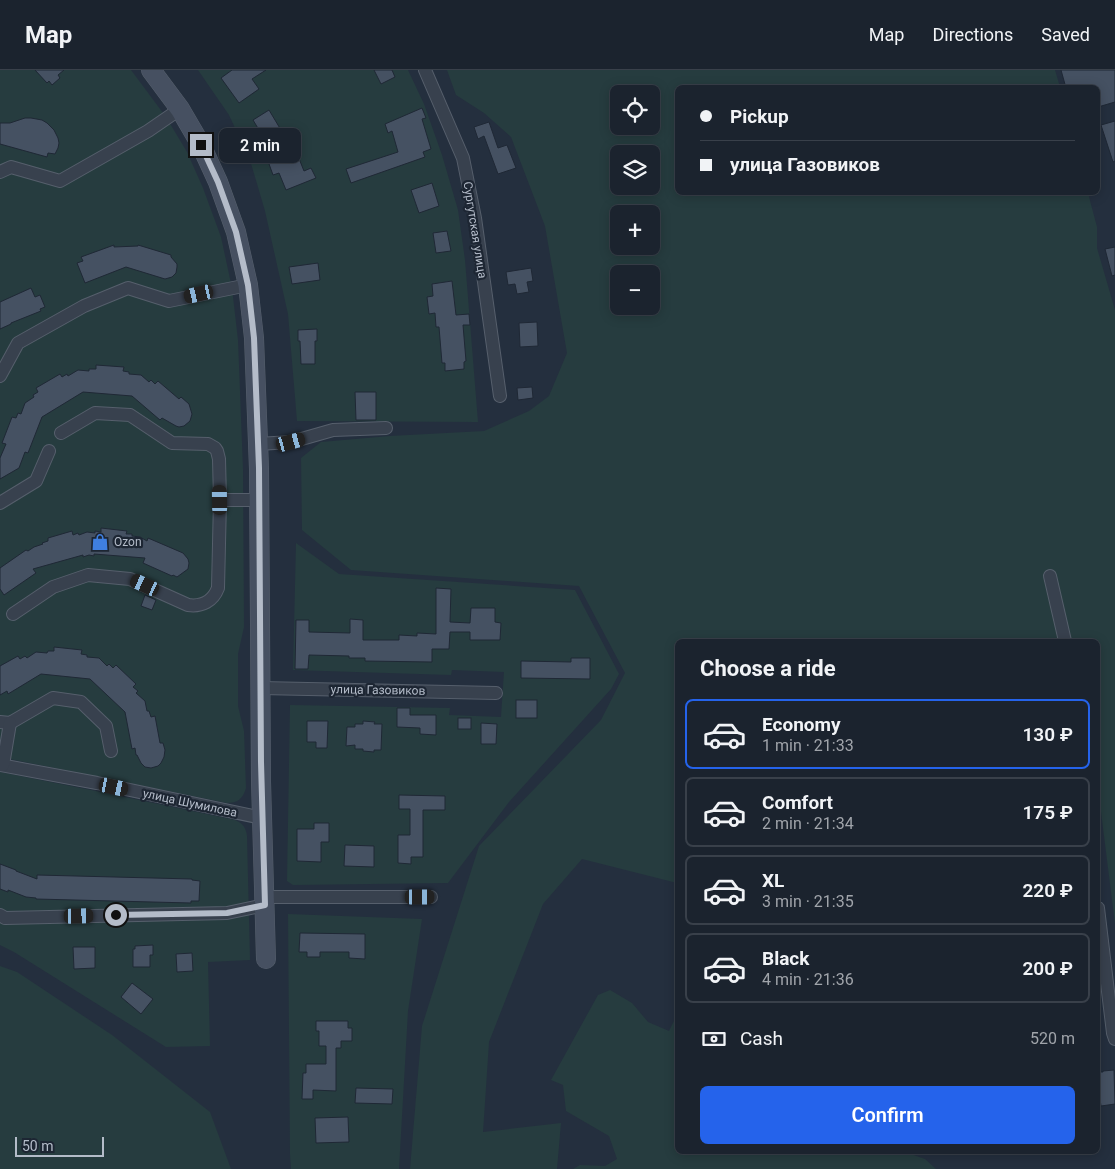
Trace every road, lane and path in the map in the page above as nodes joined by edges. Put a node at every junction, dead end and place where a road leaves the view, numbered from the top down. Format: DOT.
graph roads {
  1 [pos="151,70"];
  2 [pos="426,70"];
  3 [pos="180,109"];
  4 [pos="0,172"];
  5 [pos="248,285"];
  6 [pos="0,376"];
  7 [pos="500,396"];
  8 [pos="386,428"];
  9 [pos="61,433"];
  10 [pos="258,444"];
  11 [pos="50,452"];
  12 [pos="220,500"];
  13 [pos="259,500"];
  14 [pos="0,504"];
  15 [pos="1050,576"];
  16 [pos="13,614"];
  17 [pos="1065,639"];
  18 [pos="261,688"];
  19 [pos="496,693"];
  20 [pos="5,723"];
  21 [pos="112,751"];
  22 [pos="1,765"];
  23 [pos="262,818"];
  24 [pos="432,897"];
  25 [pos="264,901"];
  26 [pos="0,915"];
  27 [pos="1100,925"];
  28 [pos="266,959"];
  29 [pos="1115,1039"];
  1 -- 3 [label="street"];
  2 -- 7 [label="street, Сургутская улица"];
  3 -- 4 [label="street"];
  3 -- 5 [label="street"];
  5 -- 6 [label="street"];
  5 -- 10 [label="street"];
  8 -- 10 [label="street"];
  9 -- 12 [label="street"];
  10 -- 13 [label="street"];
  11 -- 14 [label="street"];
  12 -- 13 [label="street"];
  12 -- 16 [label="street"];
  13 -- 18 [label="street"];
  15 -- 17 [label="street"];
  18 -- 19 [label="street, улица Газовиков"];
  18 -- 23 [label="street"];
  20 -- 21 [label="street"];
  20 -- 22 [label="street"];
  22 -- 23 [label="street, улица Шумилова"];
  23 -- 25 [label="street"];
  24 -- 25 [label="street"];
  25 -- 26 [label="street"];
  25 -- 28 [label="street"];
  27 -- 29 [label="street"];
}
